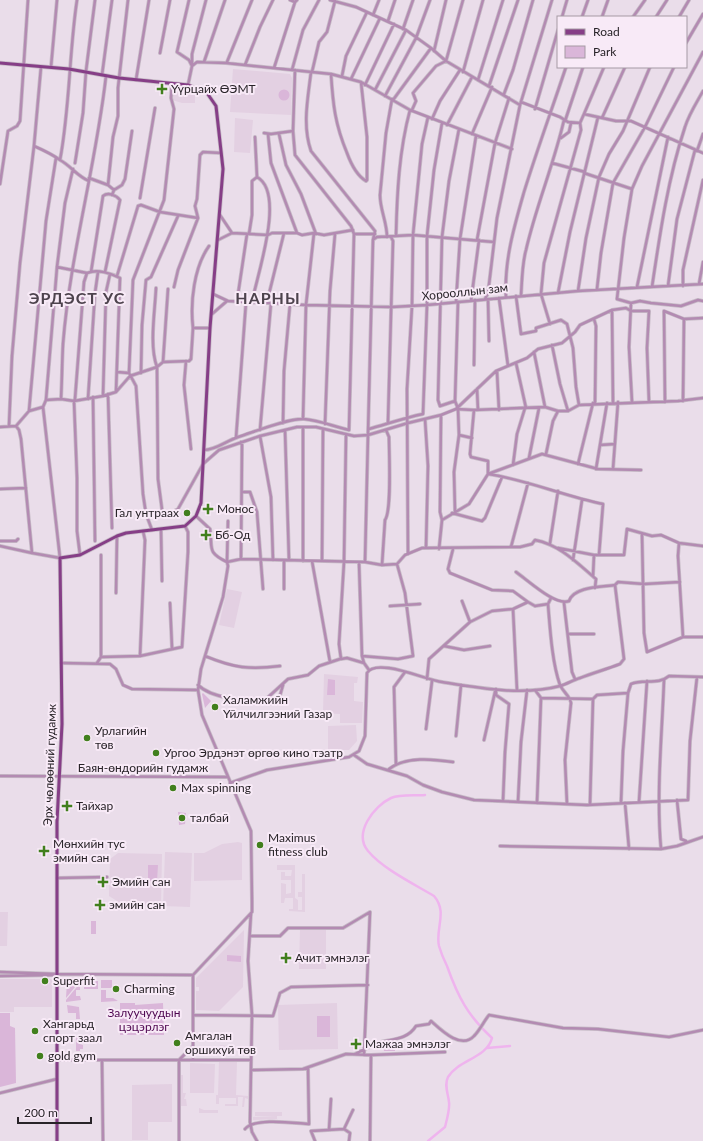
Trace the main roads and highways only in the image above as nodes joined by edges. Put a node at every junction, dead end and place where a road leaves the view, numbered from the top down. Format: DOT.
graph roads {
  1 [pos="0,63"];
  2 [pos="57,1141"];
  1 -- 2 [label="main road, Эрх чөлөөний гудамж"];
}
